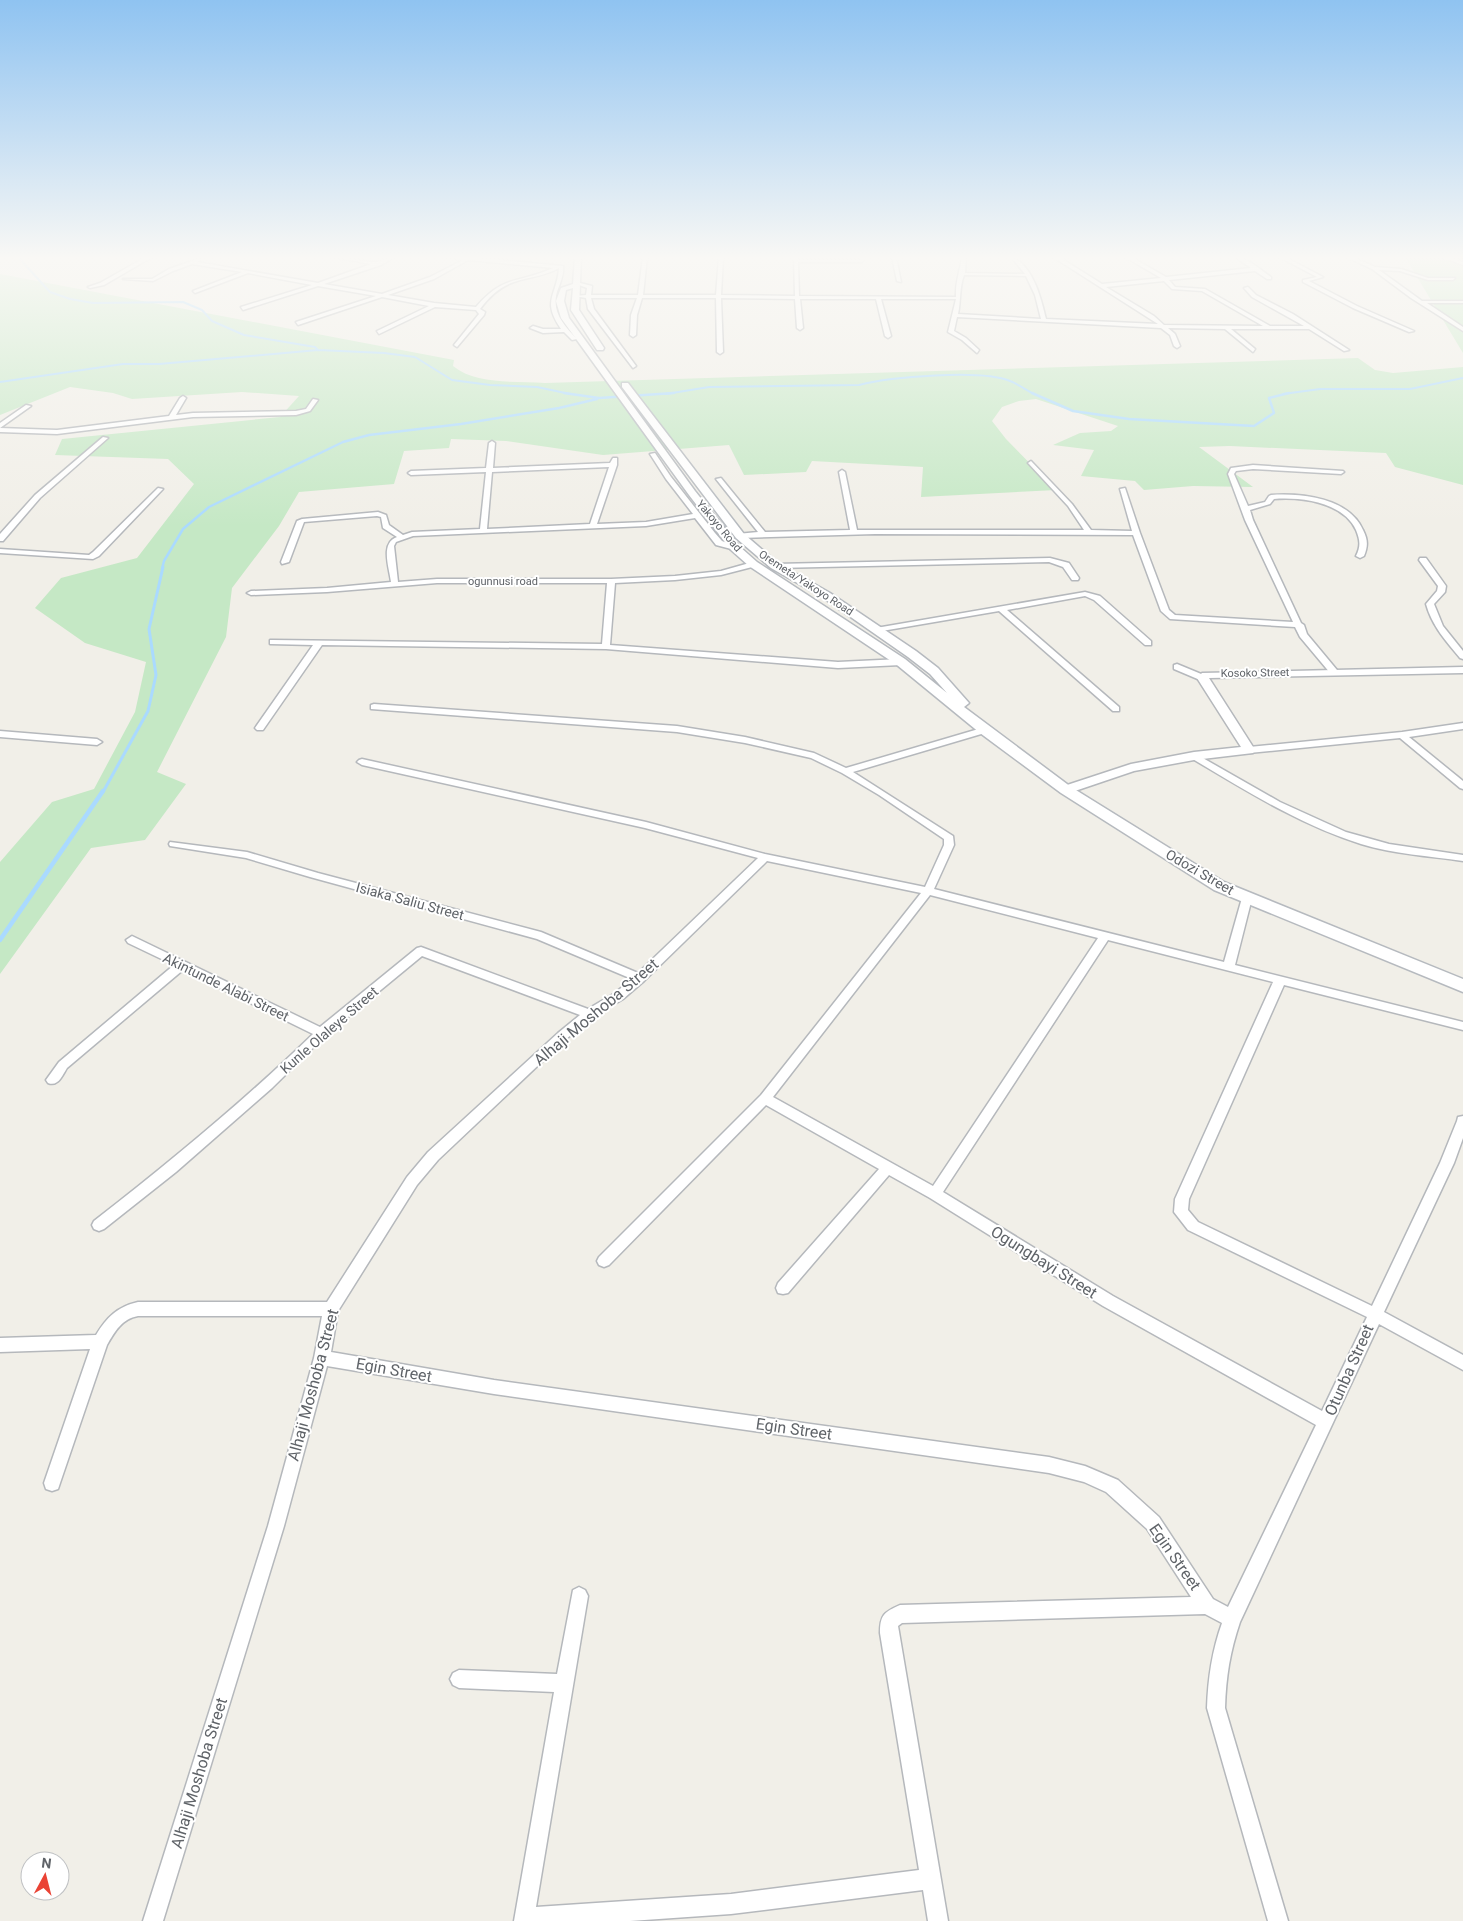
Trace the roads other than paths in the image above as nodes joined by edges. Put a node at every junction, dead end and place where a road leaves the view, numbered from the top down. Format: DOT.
graph roads {
  1 [pos="586,347"];
  2 [pos="600,347"];
  3 [pos="620,347"];
  4 [pos="720,347"];
  5 [pos="972,347"];
  6 [pos="1250,347"];
  7 [pos="1341,347"];
  8 [pos="1254,350"];
  9 [pos="1346,350"];
  10 [pos="977,351"];
  11 [pos="720,352"];
  12 [pos="608,359"];
  13 [pos="634,366"];
  14 [pos="618,375"];
  15 [pos="183,398"];
  16 [pos="315,400"];
  17 [pos="28,406"];
  18 [pos="172,417"];
  19 [pos="0,426"];
  20 [pos="0,430"];
  21 [pos="105,438"];
  22 [pos="492,443"];
  23 [pos="653,454"];
  24 [pos="1031,463"];
  25 [pos="490,468"];
  26 [pos="842,472"];
  27 [pos="1341,472"];
  28 [pos="411,473"];
  29 [pos="719,479"];
  30 [pos="160,489"];
  31 [pos="1123,490"];
  32 [pos="1246,509"];
  33 [pos="696,516"];
  34 [pos="593,526"];
  35 [pos="483,530"];
  36 [pos="1088,531"];
  37 [pos="854,532"];
  38 [pos="1136,533"];
  39 [pos="763,534"];
  40 [pos="740,536"];
  41 [pos="402,537"];
  42 [pos="0,539"];
  43 [pos="735,548"];
  44 [pos="0,552"];
  45 [pos="1360,556"];
  46 [pos="1422,560"];
  47 [pos="285,562"];
  48 [pos="754,564"];
  49 [pos="775,566"];
  50 [pos="1075,578"];
  51 [pos="611,581"];
  52 [pos="395,585"];
  53 [pos="251,593"];
  54 [pos="1001,609"];
  55 [pos="1300,625"];
  56 [pos="876,630"];
  57 [pos="273,642"];
  58 [pos="319,643"];
  59 [pos="1148,643"];
  60 [pos="606,647"];
  61 [pos="1463,656"];
  62 [pos="901,662"];
  63 [pos="1176,667"];
  64 [pos="1463,670"];
  65 [pos="1334,672"];
  66 [pos="1203,678"];
  67 [pos="374,707"];
  68 [pos="1116,710"];
  69 [pos="1463,726"];
  70 [pos="260,728"];
  71 [pos="986,730"];
  72 [pos="0,734"];
  73 [pos="1402,735"];
  74 [pos="97,742"];
  75 [pos="1249,750"];
  76 [pos="1194,756"];
  77 [pos="362,762"];
  78 [pos="845,771"];
  79 [pos="1463,786"];
  80 [pos="1066,790"];
  81 [pos="174,844"];
  82 [pos="765,857"];
  83 [pos="1463,858"];
  84 [pos="928,891"];
  85 [pos="1248,898"];
  86 [pos="1106,936"];
  87 [pos="132,940"];
  88 [pos="182,965"];
  89 [pos="1229,966"];
  90 [pos="640,978"];
  91 [pos="1280,980"];
  92 [pos="1463,986"];
  93 [pos="589,1014"];
  94 [pos="1463,1026"];
  95 [pos="321,1034"];
  96 [pos="52,1080"];
  97 [pos="765,1098"];
  98 [pos="1463,1121"];
  99 [pos="888,1167"];
  100 [pos="935,1194"];
  101 [pos="99,1224"];
  102 [pos="604,1261"];
  103 [pos="783,1288"];
  104 [pos="331,1309"];
  105 [pos="1375,1314"];
  106 [pos="100,1342"];
  107 [pos="0,1345"];
  108 [pos="322,1358"];
  109 [pos="1463,1363"];
  110 [pos="1326,1422"];
  111 [pos="52,1483"];
  112 [pos="579,1596"];
  113 [pos="1207,1605"];
  114 [pos="1232,1618"];
  115 [pos="459,1679"];
  116 [pos="564,1683"];
  117 [pos="930,1879"];
  118 [pos="524,1920"];
  119 [pos="153,1921"];
  120 [pos="938,1921"];
  121 [pos="1278,1921"];
  1 -- 43 [label="main road, Yakoyo Road"];
  2 -- 12 [label="main road"];
  3 -- 13 [label="street"];
  4 -- 11 [label="street"];
  5 -- 10 [label="street"];
  6 -- 8 [label="street"];
  7 -- 9 [label="street"];
  14 -- 40 [label="main road, Oremeta/Yakoyo Road"];
  15 -- 18 [label="street"];
  16 -- 18 [label="street"];
  17 -- 19 [label="street"];
  18 -- 20 [label="street"];
  21 -- 42 [label="street"];
  22 -- 25 [label="street"];
  23 -- 33 [label="street"];
  24 -- 36 [label="street"];
  25 -- 28 [label="street"];
  25 -- 34 [label="street"];
  25 -- 35 [label="street"];
  26 -- 37 [label="street"];
  27 -- 32 [label="street"];
  29 -- 39 [label="street"];
  30 -- 44 [label="street"];
  31 -- 38 [label="street"];
  32 -- 45 [label="street"];
  32 -- 55 [label="street"];
  33 -- 34 [label="street"];
  33 -- 43 [label="street"];
  34 -- 35 [label="street"];
  35 -- 41 [label="street"];
  36 -- 37 [label="street"];
  36 -- 38 [label="street"];
  37 -- 39 [label="street"];
  38 -- 55 [label="street"];
  39 -- 40 [label="street"];
  40 -- 49 [label="main road, Oremeta/Yakoyo Road"];
  41 -- 47 [label="street"];
  41 -- 52 [label="street"];
  43 -- 48 [label="main road, Yakoyo Road"];
  46 -- 61 [label="street"];
  48 -- 51 [label="street, ogunnusi road"];
  48 -- 62 [label="main road, Yakoyo Road"];
  49 -- 50 [label="street"];
  49 -- 56 [label="main road, Oremeta/Yakoyo Road"];
  51 -- 52 [label="street, ogunnusi road"];
  51 -- 60 [label="street"];
  52 -- 53 [label="street, ogunnusi road"];
  54 -- 56 [label="street"];
  54 -- 59 [label="street"];
  54 -- 68 [label="street"];
  55 -- 65 [label="street"];
  56 -- 71 [label="main road, Oremeta/Yakoyo Road"];
  57 -- 58 [label="street"];
  58 -- 60 [label="street"];
  58 -- 70 [label="street"];
  60 -- 62 [label="street"];
  62 -- 71 [label="main road, Yakoyo Road"];
  63 -- 66 [label="street"];
  64 -- 65 [label="street, Kosoko Street"];
  65 -- 66 [label="street, Kosoko Street"];
  66 -- 75 [label="street, Kosoko Street"];
  67 -- 78 [label="street"];
  69 -- 73 [label="street"];
  71 -- 78 [label="street"];
  71 -- 80 [label="main road, Odozi Street"];
  72 -- 74 [label="street"];
  73 -- 75 [label="street"];
  73 -- 79 [label="street"];
  75 -- 76 [label="street"];
  76 -- 80 [label="street"];
  76 -- 83 [label="street"];
  77 -- 82 [label="street"];
  78 -- 84 [label="street"];
  80 -- 85 [label="main road, Odozi Street"];
  81 -- 90 [label="street, Isiaka Saliu Street"];
  82 -- 84 [label="street"];
  82 -- 90 [label="street, Alhaji Moshoba Street"];
  84 -- 86 [label="street"];
  84 -- 97 [label="street"];
  85 -- 89 [label="street"];
  85 -- 92 [label="main road, Odozi Street"];
  86 -- 89 [label="street"];
  86 -- 100 [label="street"];
  87 -- 88 [label="street, Akintunde Alabi Street"];
  88 -- 95 [label="street, Akintunde Alabi Street"];
  88 -- 96 [label="street"];
  89 -- 91 [label="street"];
  90 -- 93 [label="street, Alhaji Moshoba Street"];
  91 -- 94 [label="street"];
  91 -- 105 [label="street"];
  93 -- 95 [label="street, Kunle Olaleye Street"];
  93 -- 104 [label="street, Alhaji Moshoba Street"];
  95 -- 101 [label="street, Kunle Olaleye Street"];
  97 -- 99 [label="street, Ogungbayi Street"];
  97 -- 102 [label="street"];
  98 -- 105 [label="street, Otunba Street"];
  99 -- 100 [label="street, Ogungbayi Street"];
  99 -- 103 [label="street"];
  100 -- 110 [label="street, Ogungbayi Street"];
  104 -- 106 [label="street"];
  104 -- 108 [label="street, Alhaji Moshoba Street"];
  105 -- 109 [label="street"];
  105 -- 110 [label="street, Otunba Street"];
  106 -- 107 [label="street"];
  106 -- 111 [label="street"];
  108 -- 113 [label="street, Egin Street"];
  108 -- 119 [label="street, Alhaji Moshoba Street"];
  110 -- 114 [label="street, Otunba Street"];
  112 -- 116 [label="street"];
  113 -- 114 [label="street"];
  113 -- 117 [label="street"];
  114 -- 121 [label="street, Otunba Street"];
  115 -- 116 [label="street"];
  116 -- 118 [label="street"];
  117 -- 118 [label="street"];
  117 -- 120 [label="street"];
}
